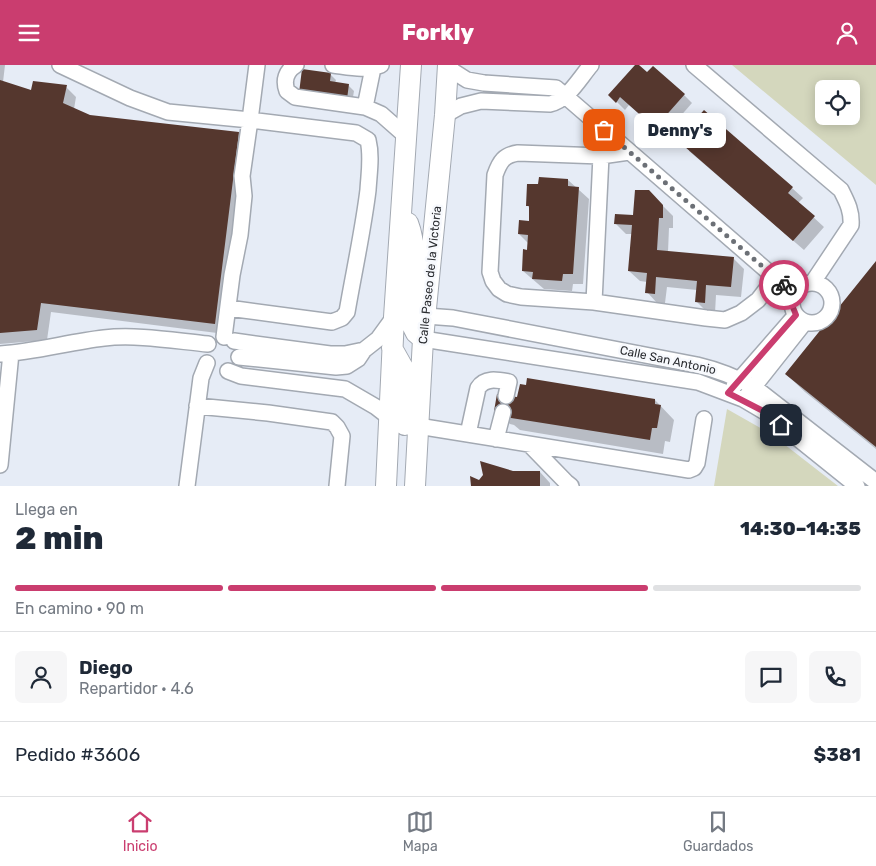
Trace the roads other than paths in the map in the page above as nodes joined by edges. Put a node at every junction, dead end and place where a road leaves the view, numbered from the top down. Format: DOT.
graph roads {
  1 [pos="60,65"];
  2 [pos="257,65"];
  3 [pos="296,65"];
  4 [pos="333,65"];
  5 [pos="411,65"];
  6 [pos="591,65"];
  7 [pos="694,65"];
  8 [pos="377,67"];
  9 [pos="448,67"];
  10 [pos="566,95"];
  11 [pos="365,107"];
  12 [pos="445,115"];
  13 [pos="250,120"];
  14 [pos="406,136"];
  15 [pos="629,152"];
  16 [pos="601,156"];
  17 [pos="403,207"];
  18 [pos="775,278"];
  19 [pos="813,282"];
  20 [pos="794,294"];
  21 [pos="594,302"];
  22 [pos="228,308"];
  23 [pos="426,315"];
  24 [pos="394,317"];
  25 [pos="800,319"];
  26 [pos="423,339"];
  27 [pos="392,348"];
  28 [pos="6,354"];
  29 [pos="228,357"];
  30 [pos="740,379"];
  31 [pos="754,387"];
  32 [pos="728,393"];
  33 [pos="506,396"];
  34 [pos="743,399"];
  35 [pos="197,406"];
  36 [pos="383,412"];
  37 [pos="503,412"];
  38 [pos="704,419"];
  39 [pos="418,426"];
  40 [pos="468,434"];
  41 [pos="496,439"];
  42 [pos="529,444"];
  43 [pos="0,465"];
  44 [pos="876,482"];
  45 [pos="187,486"];
  46 [pos="337,486"];
  47 [pos="386,486"];
  48 [pos="404,486"];
  49 [pos="415,486"];
  50 [pos="571,486"];
  51 [pos="857,486"];
  1 -- 13 [label="street"];
  2 -- 13 [label="street"];
  3 -- 11 [label="street"];
  4 -- 8 [label="street"];
  5 -- 14 [label="main road"];
  6 -- 10 [label="street"];
  7 -- 19 [label="street"];
  8 -- 11 [label="street"];
  9 -- 10 [label="street"];
  9 -- 12 [label="main road, Calle Paseo de la Victoria"];
  10 -- 12 [label="street"];
  10 -- 15 [label="street"];
  11 -- 14 [label="street"];
  12 -- 23 [label="main road, Calle Paseo de la Victoria"];
  13 -- 22 [label="street"];
  13 -- 22 [label="street"];
  14 -- 17 [label="main road"];
  15 -- 16 [label="street"];
  15 -- 18 [label="street"];
  16 -- 21 [label="street"];
  16 -- 21 [label="street"];
  17 -- 24 [label="main road"];
  17 -- 26 [label="main road"];
  18 -- 20 [label="street"];
  18 -- 21 [label="street"];
  19 -- 20 [label="street"];
  19 -- 25 [label="street"];
  20 -- 25 [label="street"];
  22 -- 29 [label="street"];
  23 -- 26 [label="main road, Calle Paseo de la Victoria"];
  23 -- 30 [label="street, Calle San Antonio"];
  24 -- 27 [label="main road"];
  24 -- 29 [label="street"];
  25 -- 30 [label="street"];
  25 -- 31 [label="street"];
  26 -- 32 [label="street, Calle San Antonio"];
  26 -- 39 [label="main road, Calle Paseo de la Victoria"];
  27 -- 36 [label="main road"];
  27 -- 48 [label="main road"];
  28 -- 29 [label="street"];
  28 -- 43 [label="street"];
  29 -- 35 [label="street"];
  29 -- 36 [label="street"];
  30 -- 31 [label="street, Calle San Antonio"];
  30 -- 32 [label="street"];
  31 -- 34 [label="street"];
  31 -- 44 [label="street, Calle San Antonio"];
  32 -- 34 [label="street, Calle San Antonio"];
  33 -- 40 [label="street"];
  34 -- 51 [label="street, Calle San Antonio"];
  35 -- 45 [label="street"];
  35 -- 46 [label="street"];
  36 -- 47 [label="main road"];
  37 -- 41 [label="street"];
  38 -- 42 [label="street"];
  39 -- 40 [label="street"];
  39 -- 49 [label="main road, Calle Paseo de la Victoria"];
  40 -- 41 [label="street"];
  41 -- 42 [label="street"];
  42 -- 50 [label="street"];
}
